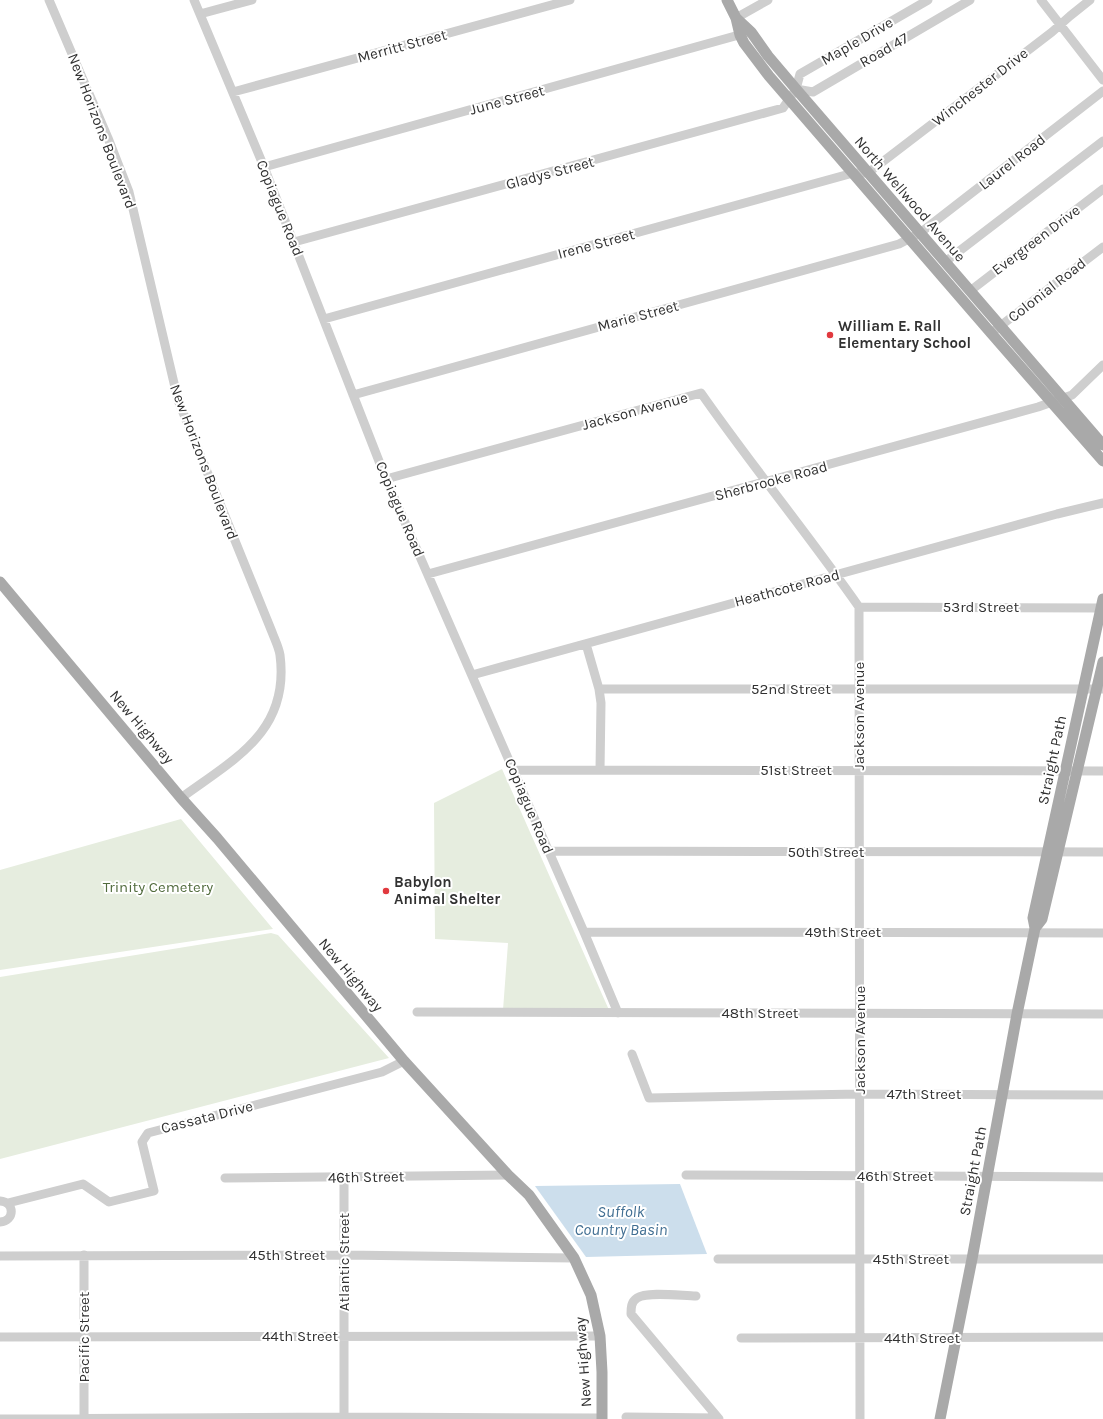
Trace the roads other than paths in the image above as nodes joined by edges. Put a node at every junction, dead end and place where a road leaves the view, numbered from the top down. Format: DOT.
graph roads {
  1 [pos="50,0"];
  2 [pos="194,0"];
  3 [pos="252,0"];
  4 [pos="570,0"];
  5 [pos="728,0"];
  6 [pos="768,0"];
  7 [pos="928,0"];
  8 [pos="970,0"];
  9 [pos="1041,0"];
  10 [pos="1090,0"];
  11 [pos="200,14"];
  12 [pos="736,18"];
  13 [pos="1060,24"];
  14 [pos="751,32"];
  15 [pos="740,35"];
  16 [pos="1103,80"];
  17 [pos="796,89"];
  18 [pos="1103,91"];
  19 [pos="233,92"];
  20 [pos="789,100"];
  21 [pos="1103,142"];
  22 [pos="264,167"];
  23 [pos="868,172"];
  24 [pos="853,173"];
  25 [pos="1103,189"];
  26 [pos="920,233"];
  27 [pos="909,239"];
  28 [pos="294,242"];
  29 [pos="1103,247"];
  30 [pos="945,262"];
  31 [pos="970,291"];
  32 [pos="324,319"];
  33 [pos="1000,326"];
  34 [pos="990,333"];
  35 [pos="1103,365"];
  36 [pos="353,394"];
  37 [pos="1063,398"];
  38 [pos="1052,402"];
  39 [pos="1103,445"];
  40 [pos="1103,461"];
  41 [pos="386,479"];
  42 [pos="766,482"];
  43 [pos="1103,503"];
  44 [pos="428,574"];
  45 [pos="836,575"];
  46 [pos="0,582"];
  47 [pos="1102,605"];
  48 [pos="859,606"];
  49 [pos="586,644"];
  50 [pos="1103,662"];
  51 [pos="472,675"];
  52 [pos="1083,688"];
  53 [pos="599,689"];
  54 [pos="859,689"];
  55 [pos="1100,689"];
  56 [pos="513,770"];
  57 [pos="600,770"];
  58 [pos="859,771"];
  59 [pos="1077,771"];
  60 [pos="1103,771"];
  61 [pos="1065,772"];
  62 [pos="181,798"];
  63 [pos="548,851"];
  64 [pos="860,852"];
  65 [pos="1053,852"];
  66 [pos="1103,852"];
  67 [pos="1035,930"];
  68 [pos="584,932"];
  69 [pos="860,932"];
  70 [pos="1103,933"];
  71 [pos="417,1012"];
  72 [pos="618,1012"];
  73 [pos="860,1013"];
  74 [pos="1017,1014"];
  75 [pos="1103,1014"];
  76 [pos="632,1054"];
  77 [pos="404,1061"];
  78 [pos="860,1094"];
  79 [pos="1003,1095"];
  80 [pos="1103,1095"];
  81 [pos="508,1175"];
  82 [pos="686,1176"];
  83 [pos="860,1176"];
  84 [pos="987,1176"];
  85 [pos="344,1177"];
  86 [pos="1103,1177"];
  87 [pos="225,1178"];
  88 [pos="4,1202"];
  89 [pos="0,1222"];
  90 [pos="344,1255"];
  91 [pos="0,1256"];
  92 [pos="84,1256"];
  93 [pos="574,1258"];
  94 [pos="718,1259"];
  95 [pos="860,1259"];
  96 [pos="972,1259"];
  97 [pos="1103,1259"];
  98 [pos="696,1296"];
  99 [pos="344,1336"];
  100 [pos="600,1336"];
  101 [pos="0,1337"];
  102 [pos="84,1337"];
  103 [pos="957,1337"];
  104 [pos="741,1338"];
  105 [pos="860,1338"];
  106 [pos="1103,1338"];
  107 [pos="626,1417"];
  108 [pos="0,1418"];
  109 [pos="84,1418"];
  110 [pos="344,1418"];
  111 [pos="718,1418"];
  112 [pos="602,1419"];
  113 [pos="860,1419"];
  114 [pos="940,1419"];
  1 -- 62 [label="street, New Horizons Boulevard"];
  2 -- 11 [label="street, Copiague Road"];
  3 -- 11 [label="street"];
  4 -- 19 [label="street, Merritt Street"];
  5 -- 12 [label="main road, North Wellwood Avenue"];
  6 -- 12 [label="street"];
  7 -- 17 [label="street, Maple Drive"];
  8 -- 17 [label="street, Road 47"];
  9 -- 13 [label="street"];
  10 -- 13 [label="street, Winchester Drive"];
  11 -- 19 [label="street, Copiague Road"];
  12 -- 14 [label="main road, North Wellwood Avenue"];
  12 -- 15 [label="main road, North Wellwood Avenue"];
  13 -- 16 [label="street"];
  13 -- 23 [label="street, Winchester Drive"];
  14 -- 15 [label="street, June Street"];
  14 -- 17 [label="main road, North Wellwood Avenue"];
  15 -- 20 [label="main road, North Wellwood Avenue"];
  15 -- 22 [label="street, June Street"];
  17 -- 20 [label="street, Gladys Street"];
  17 -- 23 [label="main road, North Wellwood Avenue"];
  18 -- 26 [label="street, Laurel Road"];
  19 -- 22 [label="street, Copiague Road"];
  20 -- 24 [label="main road, North Wellwood Avenue"];
  20 -- 28 [label="street, Gladys Street"];
  21 -- 30 [label="street"];
  22 -- 28 [label="street, Copiague Road"];
  23 -- 24 [label="street, Irene Street"];
  23 -- 26 [label="main road, North Wellwood Avenue"];
  24 -- 27 [label="main road, North Wellwood Avenue"];
  24 -- 32 [label="street, Irene Street"];
  25 -- 31 [label="street, Evergreen Drive"];
  26 -- 27 [label="street, Marie Street"];
  26 -- 30 [label="main road, North Wellwood Avenue"];
  27 -- 34 [label="main road, North Wellwood Avenue"];
  27 -- 36 [label="street, Marie Street"];
  28 -- 32 [label="street, Copiague Road"];
  29 -- 33 [label="street, Colonial Road"];
  30 -- 31 [label="main road, North Wellwood Avenue"];
  31 -- 33 [label="main road, North Wellwood Avenue"];
  32 -- 36 [label="street, Copiague Road"];
  33 -- 34 [label="street, Colonial Road"];
  33 -- 37 [label="main road, North Wellwood Avenue"];
  34 -- 38 [label="main road, North Wellwood Avenue"];
  35 -- 37 [label="street, Sherbrooke Road"];
  36 -- 41 [label="street, Copiague Road"];
  37 -- 38 [label="street, Sherbrooke Road"];
  37 -- 39 [label="main road, North Wellwood Avenue"];
  38 -- 40 [label="main road, North Wellwood Avenue"];
  38 -- 42 [label="street, Sherbrooke Road"];
  41 -- 42 [label="street, Jackson Avenue"];
  41 -- 44 [label="street, Copiague Road"];
  42 -- 44 [label="street, Sherbrooke Road"];
  42 -- 45 [label="street, Jackson Avenue"];
  43 -- 45 [label="street, Heathcote Road"];
  44 -- 51 [label="street, Copiague Road"];
  45 -- 48 [label="street, Jackson Avenue"];
  45 -- 49 [label="street, Heathcote Road"];
  46 -- 62 [label="main road, New Highway"];
  47 -- 48 [label="street, 53rd Street"];
  47 -- 52 [label="main road, Straight Path"];
  48 -- 54 [label="street, Jackson Avenue"];
  49 -- 51 [label="street, Heathcote Road"];
  49 -- 53 [label="street"];
  50 -- 55 [label="main road, Straight Path"];
  51 -- 56 [label="street, Copiague Road"];
  52 -- 54 [label="street, 52nd Street"];
  52 -- 55 [label="street, 52nd Street"];
  52 -- 61 [label="main road, Straight Path"];
  53 -- 54 [label="street, 52nd Street"];
  53 -- 57 [label="street"];
  54 -- 58 [label="street, Jackson Avenue"];
  55 -- 59 [label="main road, Straight Path"];
  56 -- 57 [label="street, 51st Street"];
  56 -- 63 [label="street, Copiague Road"];
  57 -- 58 [label="street, 51st Street"];
  58 -- 61 [label="street, 51st Street"];
  58 -- 64 [label="street, Jackson Avenue"];
  59 -- 60 [label="street, 51st Street"];
  59 -- 61 [label="street, 51st Street"];
  59 -- 65 [label="main road, Straight Path"];
  61 -- 65 [label="main road, Straight Path"];
  62 -- 77 [label="main road, New Highway"];
  63 -- 64 [label="street, 50th Street"];
  63 -- 68 [label="street, Copiague Road"];
  64 -- 65 [label="street, 50th Street"];
  64 -- 69 [label="street, Jackson Avenue"];
  65 -- 66 [label="street, 50th Street"];
  65 -- 67 [label="main road, Straight Path"];
  67 -- 69 [label="street, 49th Street"];
  67 -- 70 [label="street, 49th Street"];
  67 -- 74 [label="main road, Straight Path"];
  68 -- 69 [label="street, 49th Street"];
  68 -- 72 [label="street, Copiague Road"];
  69 -- 73 [label="street, Jackson Avenue"];
  71 -- 72 [label="street, 48th Street"];
  72 -- 73 [label="street, 48th Street"];
  73 -- 74 [label="street, 48th Street"];
  73 -- 78 [label="street, Jackson Avenue"];
  74 -- 75 [label="street, 48th Street"];
  74 -- 79 [label="main road, Straight Path"];
  76 -- 78 [label="street, 47th Street"];
  77 -- 81 [label="main road, New Highway"];
  77 -- 88 [label="street, Cassata Drive"];
  78 -- 79 [label="street, 47th Street"];
  78 -- 83 [label="street, Jackson Avenue"];
  79 -- 80 [label="street, 47th Street"];
  79 -- 84 [label="main road, Straight Path"];
  81 -- 85 [label="street, 46th Street"];
  81 -- 93 [label="main road, New Highway"];
  82 -- 83 [label="street, 46th Street"];
  83 -- 84 [label="street, 46th Street"];
  83 -- 95 [label="street, Jackson Avenue"];
  84 -- 86 [label="street, 46th Street"];
  84 -- 96 [label="main road, Straight Path"];
  85 -- 87 [label="street, 46th Street"];
  85 -- 90 [label="street, Atlantic Street"];
  88 -- 89 [label="street"];
  90 -- 92 [label="street, 45th Street"];
  90 -- 93 [label="street, 45th Street"];
  90 -- 99 [label="street, Atlantic Street"];
  91 -- 92 [label="street, 45th Street"];
  92 -- 102 [label="street, Pacific Street"];
  93 -- 100 [label="main road, New Highway"];
  94 -- 95 [label="street, 45th Street"];
  95 -- 96 [label="street, 45th Street"];
  95 -- 105 [label="street, Jackson Avenue"];
  96 -- 97 [label="street, 45th Street"];
  96 -- 103 [label="main road, Straight Path"];
  98 -- 111 [label="street"];
  99 -- 100 [label="street, 44th Street"];
  99 -- 102 [label="street, 44th Street"];
  99 -- 110 [label="street, Atlantic Street"];
  100 -- 112 [label="main road, New Highway"];
  101 -- 102 [label="street, 44th Street"];
  102 -- 109 [label="street, Pacific Street"];
  103 -- 105 [label="street, 44th Street"];
  103 -- 106 [label="street, 44th Street"];
  103 -- 114 [label="main road, Straight Path"];
  104 -- 105 [label="street, 44th Street"];
  105 -- 113 [label="street, Jackson Avenue"];
  107 -- 111 [label="street"];
  108 -- 109 [label="street"];
  109 -- 110 [label="street"];
  110 -- 112 [label="street"];
}
